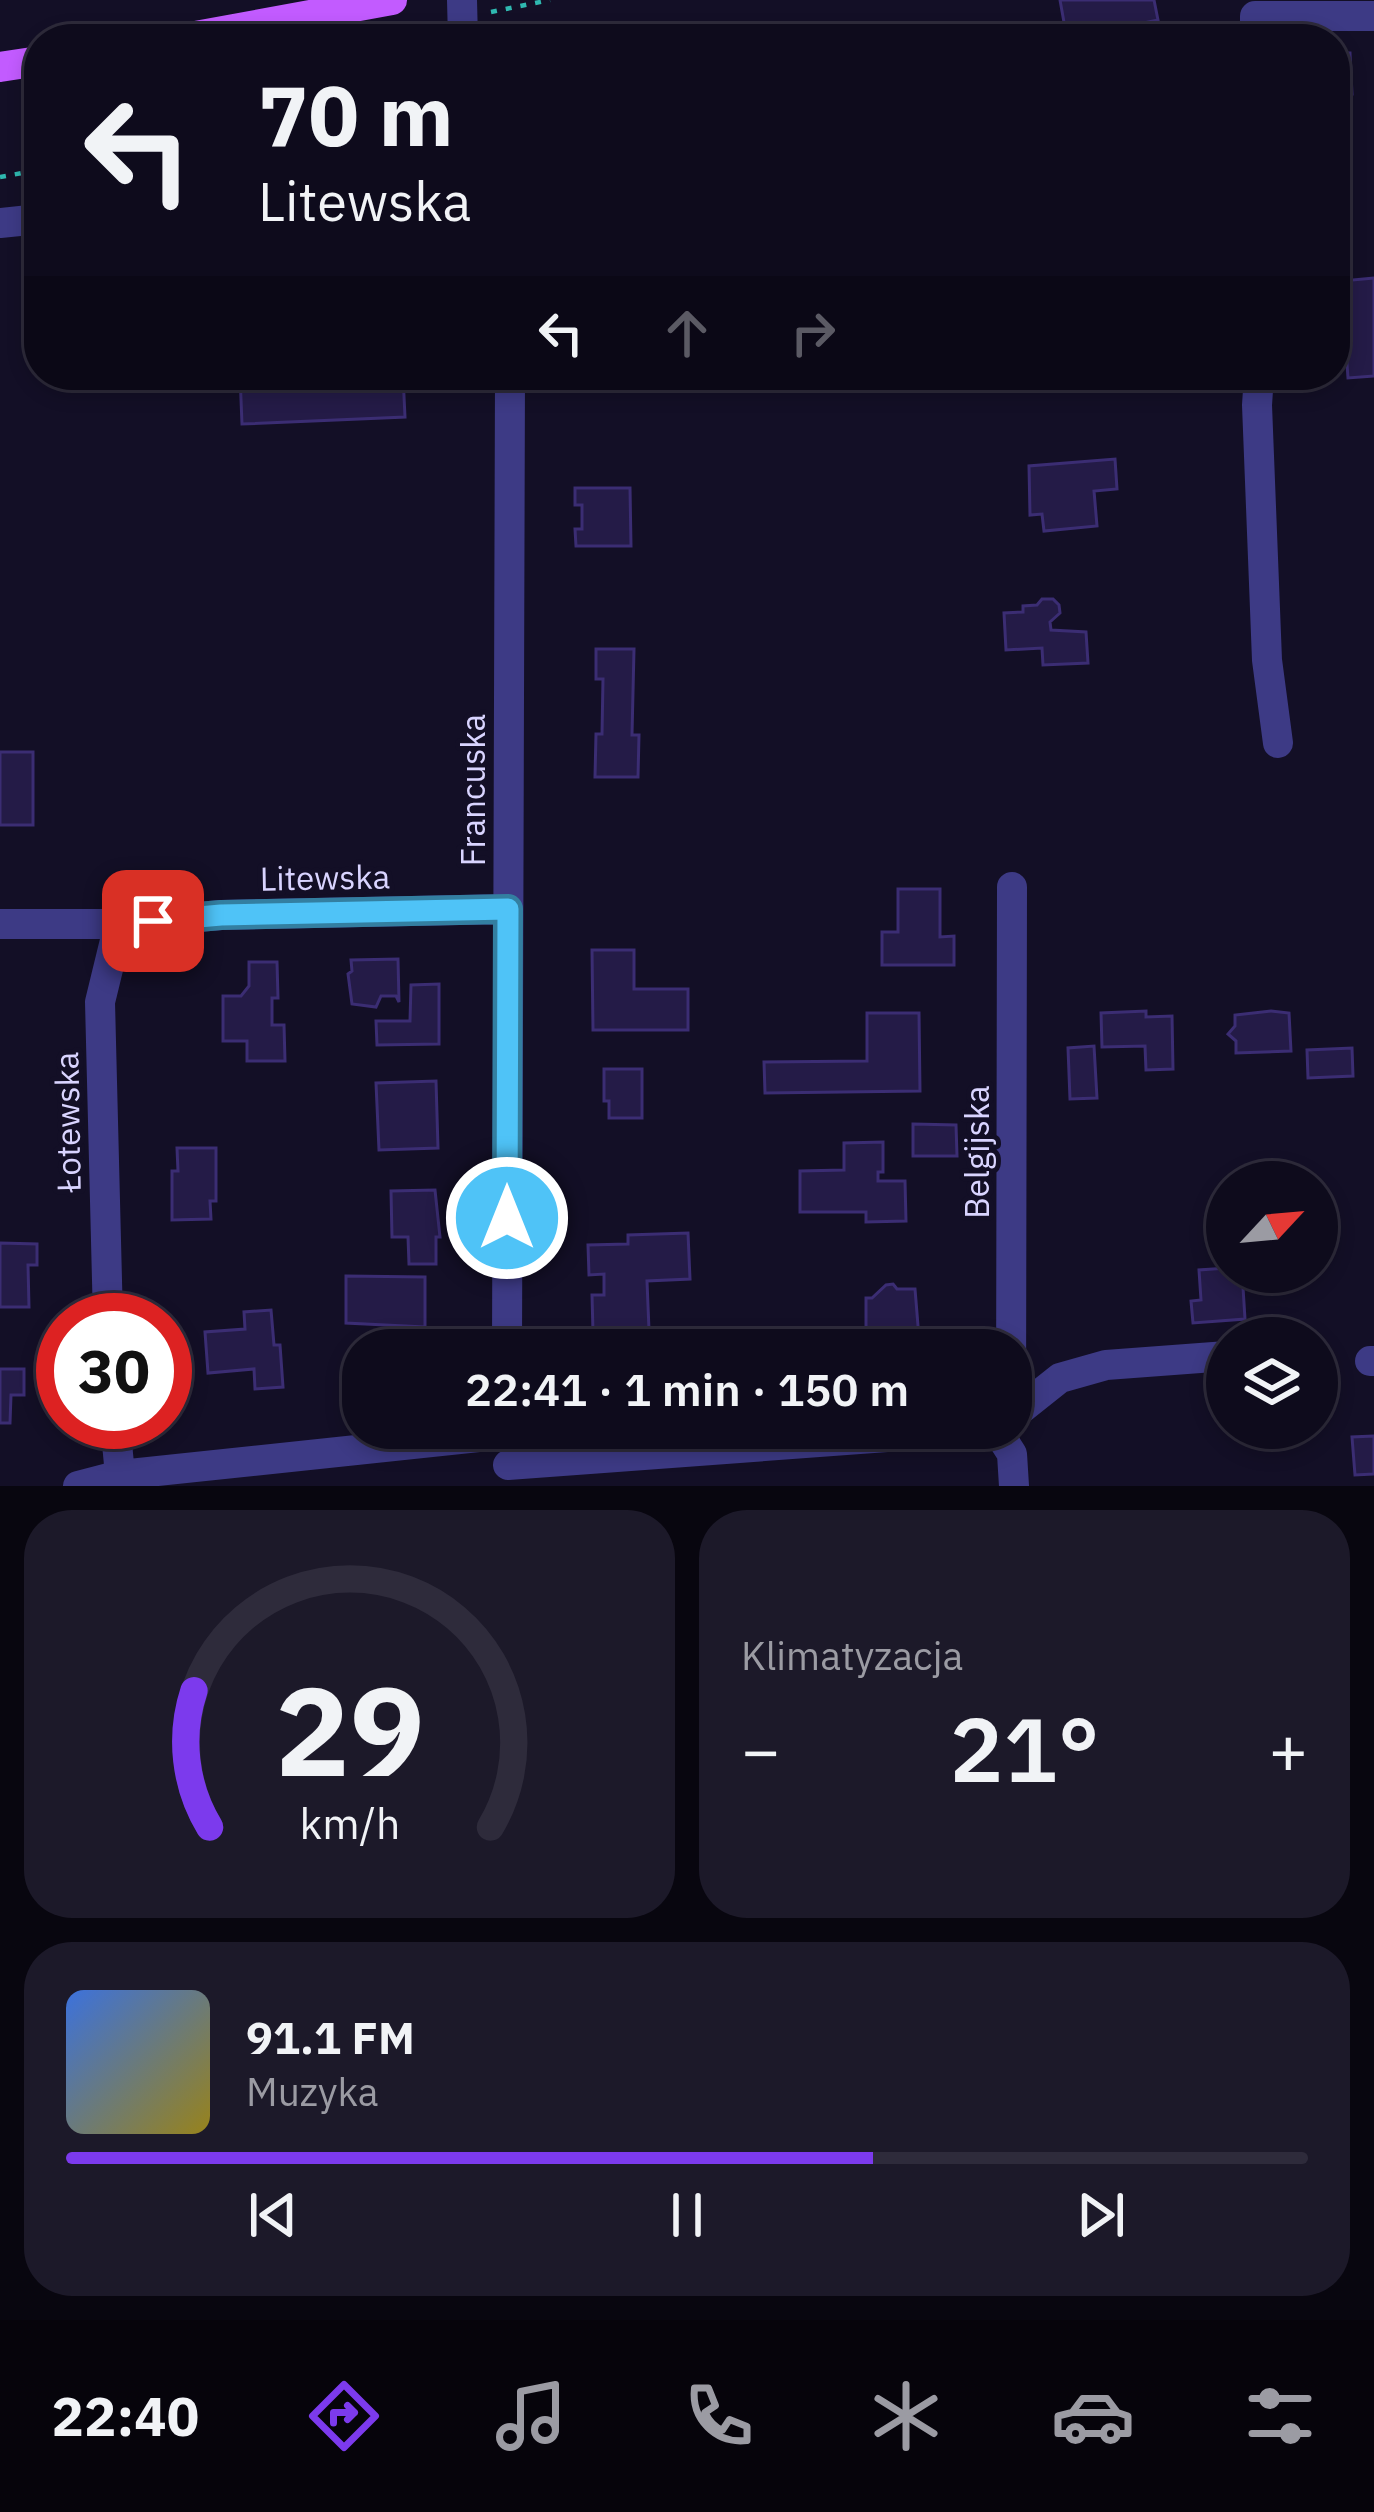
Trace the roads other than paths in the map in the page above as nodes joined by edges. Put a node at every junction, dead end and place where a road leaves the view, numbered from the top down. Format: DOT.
graph roads {
  1 [pos="392,0"];
  2 [pos="1374,16"];
  3 [pos="263,24"];
  4 [pos="1287,24"];
  5 [pos="510,390"];
  6 [pos="1259,390"];
  7 [pos="1278,743"];
  8 [pos="1012,887"];
  9 [pos="508,909"];
  10 [pos="0,923"];
  11 [pos="119,924"];
  12 [pos="107,1293"];
  13 [pos="507,1329"];
  14 [pos="1011,1329"];
  15 [pos="1206,1358"];
  16 [pos="1032,1400"];
  17 [pos="118,1449"];
  18 [pos="589,1449"];
  19 [pos="1009,1449"];
  20 [pos="507,1453"];
  21 [pos="120,1475"];
  22 [pos="243,1475"];
  23 [pos="78,1486"];
  24 [pos="1014,1486"];
  1 -- 3 [label="main road"];
  2 -- 4 [label="street"];
  5 -- 9 [label="street, Francuska"];
  6 -- 7 [label="street"];
  8 -- 14 [label="street, Belgijska"];
  9 -- 11 [label="street, Litewska"];
  9 -- 13 [label="street, Francuska"];
  10 -- 11 [label="street, Litewska"];
  11 -- 12 [label="street, Łotewska"];
  15 -- 16 [label="street, Belgijska"];
  17 -- 21 [label="street"];
  18 -- 20 [label="street"];
  19 -- 24 [label="street"];
  20 -- 22 [label="street"];
  21 -- 22 [label="street"];
  21 -- 23 [label="street"];
}
